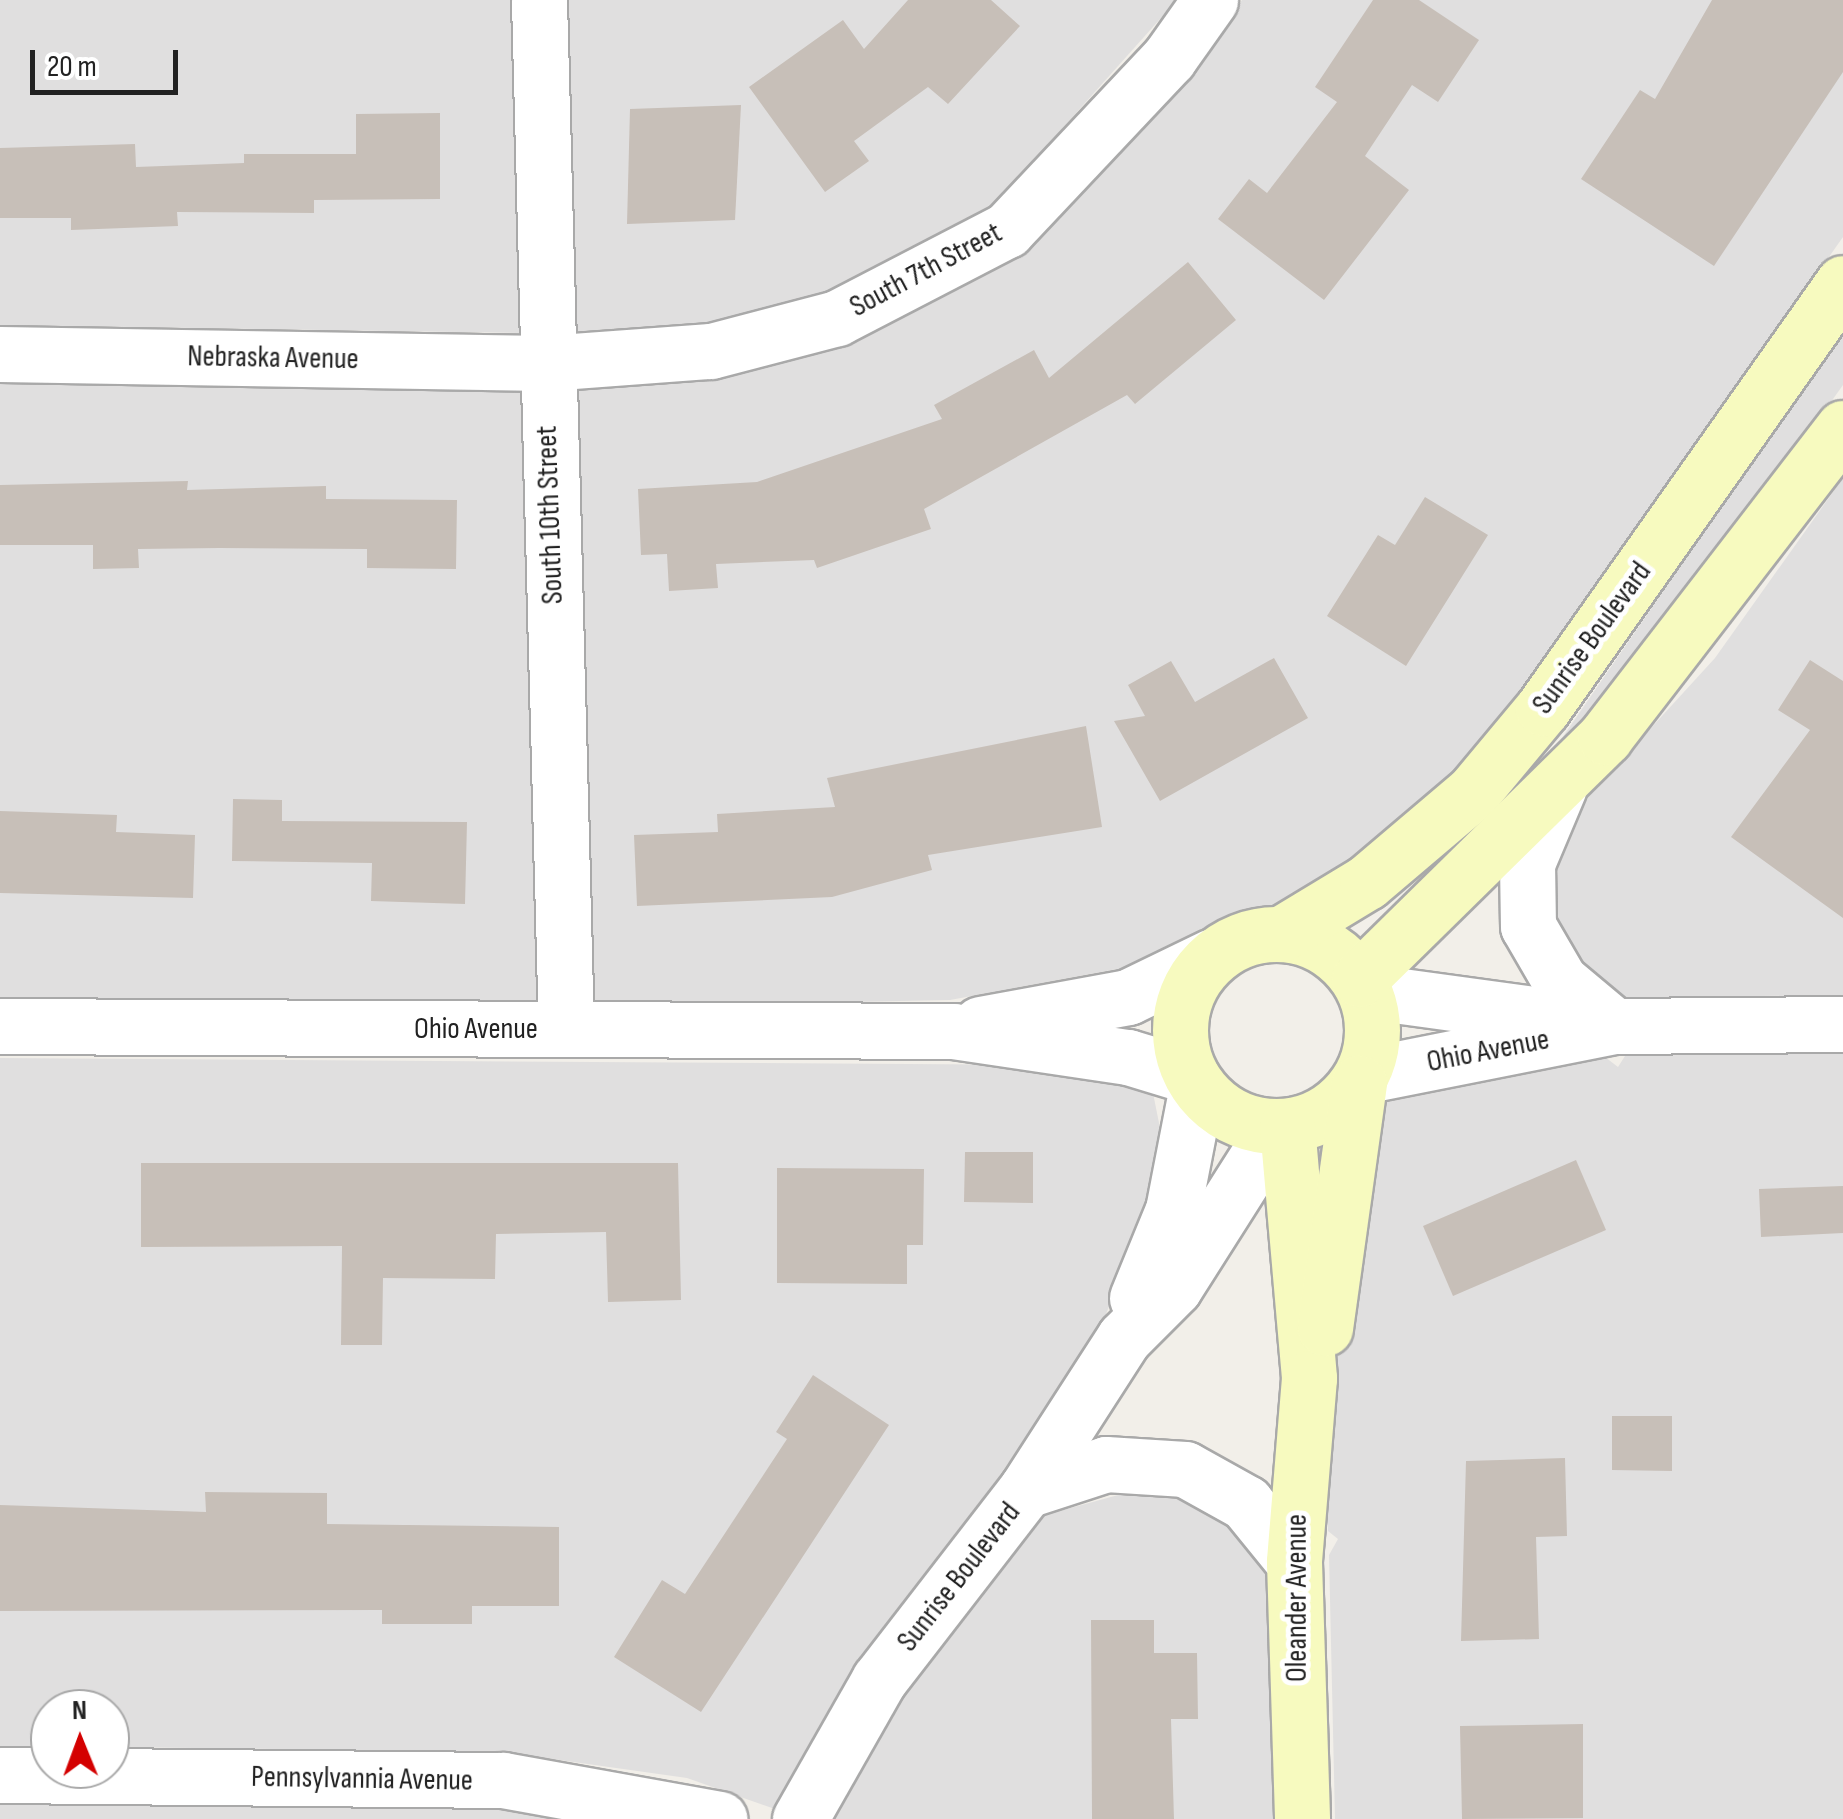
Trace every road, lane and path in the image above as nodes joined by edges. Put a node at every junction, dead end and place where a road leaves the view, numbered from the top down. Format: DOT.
graph roads {
  1 [pos="539,0"];
  2 [pos="1210,0"];
  3 [pos="1843,283"];
  4 [pos="0,354"];
  5 [pos="546,363"];
  6 [pos="1843,428"];
  7 [pos="1559,786"];
  8 [pos="1281,934"];
  9 [pos="1213,956"];
  10 [pos="1362,985"];
  11 [pos="1843,1024"];
  12 [pos="0,1026"];
  13 [pos="1614,1026"];
  14 [pos="566,1029"];
  15 [pos="952,1031"];
  16 [pos="1360,1079"];
  17 [pos="1194,1081"];
  18 [pos="1281,1127"];
  19 [pos="1124,1338"];
  20 [pos="1309,1378"];
  21 [pos="1026,1490"];
  22 [pos="1294,1562"];
  23 [pos="0,1775"];
  24 [pos="720,1819"];
  25 [pos="800,1819"];
  26 [pos="1302,1819"];
  1 -- 5 [label="street, South 10th Street"];
  2 -- 5 [label="street, South 7th Street"];
  3 -- 8 [label="main road, Sunrise Boulevard"];
  4 -- 5 [label="street, Nebraska Avenue"];
  5 -- 14 [label="street, South 10th Street"];
  6 -- 7 [label="main road"];
  7 -- 10 [label="main road"];
  7 -- 13 [label="street"];
  8 -- 9 [label="main road"];
  8 -- 10 [label="main road"];
  9 -- 15 [label="street, Ohio Avenue"];
  9 -- 17 [label="main road"];
  10 -- 13 [label="street, Ohio Avenue"];
  10 -- 16 [label="main road"];
  11 -- 13 [label="street, Ohio Avenue"];
  12 -- 14 [label="street, Ohio Avenue"];
  13 -- 16 [label="street, Ohio Avenue"];
  14 -- 15 [label="street, Ohio Avenue"];
  15 -- 17 [label="street, Ohio Avenue"];
  16 -- 18 [label="main road"];
  16 -- 20 [label="main road, Oleander Avenue"];
  17 -- 18 [label="main road"];
  17 -- 19 [label="street, Sunrise Boulevard"];
  18 -- 19 [label="street, Sunrise Boulevard"];
  18 -- 20 [label="main road, Oleander Avenue"];
  19 -- 21 [label="street, Sunrise Boulevard"];
  20 -- 22 [label="main road, Oleander Avenue"];
  21 -- 22 [label="street"];
  21 -- 25 [label="street, Sunrise Boulevard"];
  22 -- 26 [label="main road, Oleander Avenue"];
  23 -- 24 [label="street, Pennsylvannia Avenue"];
}
